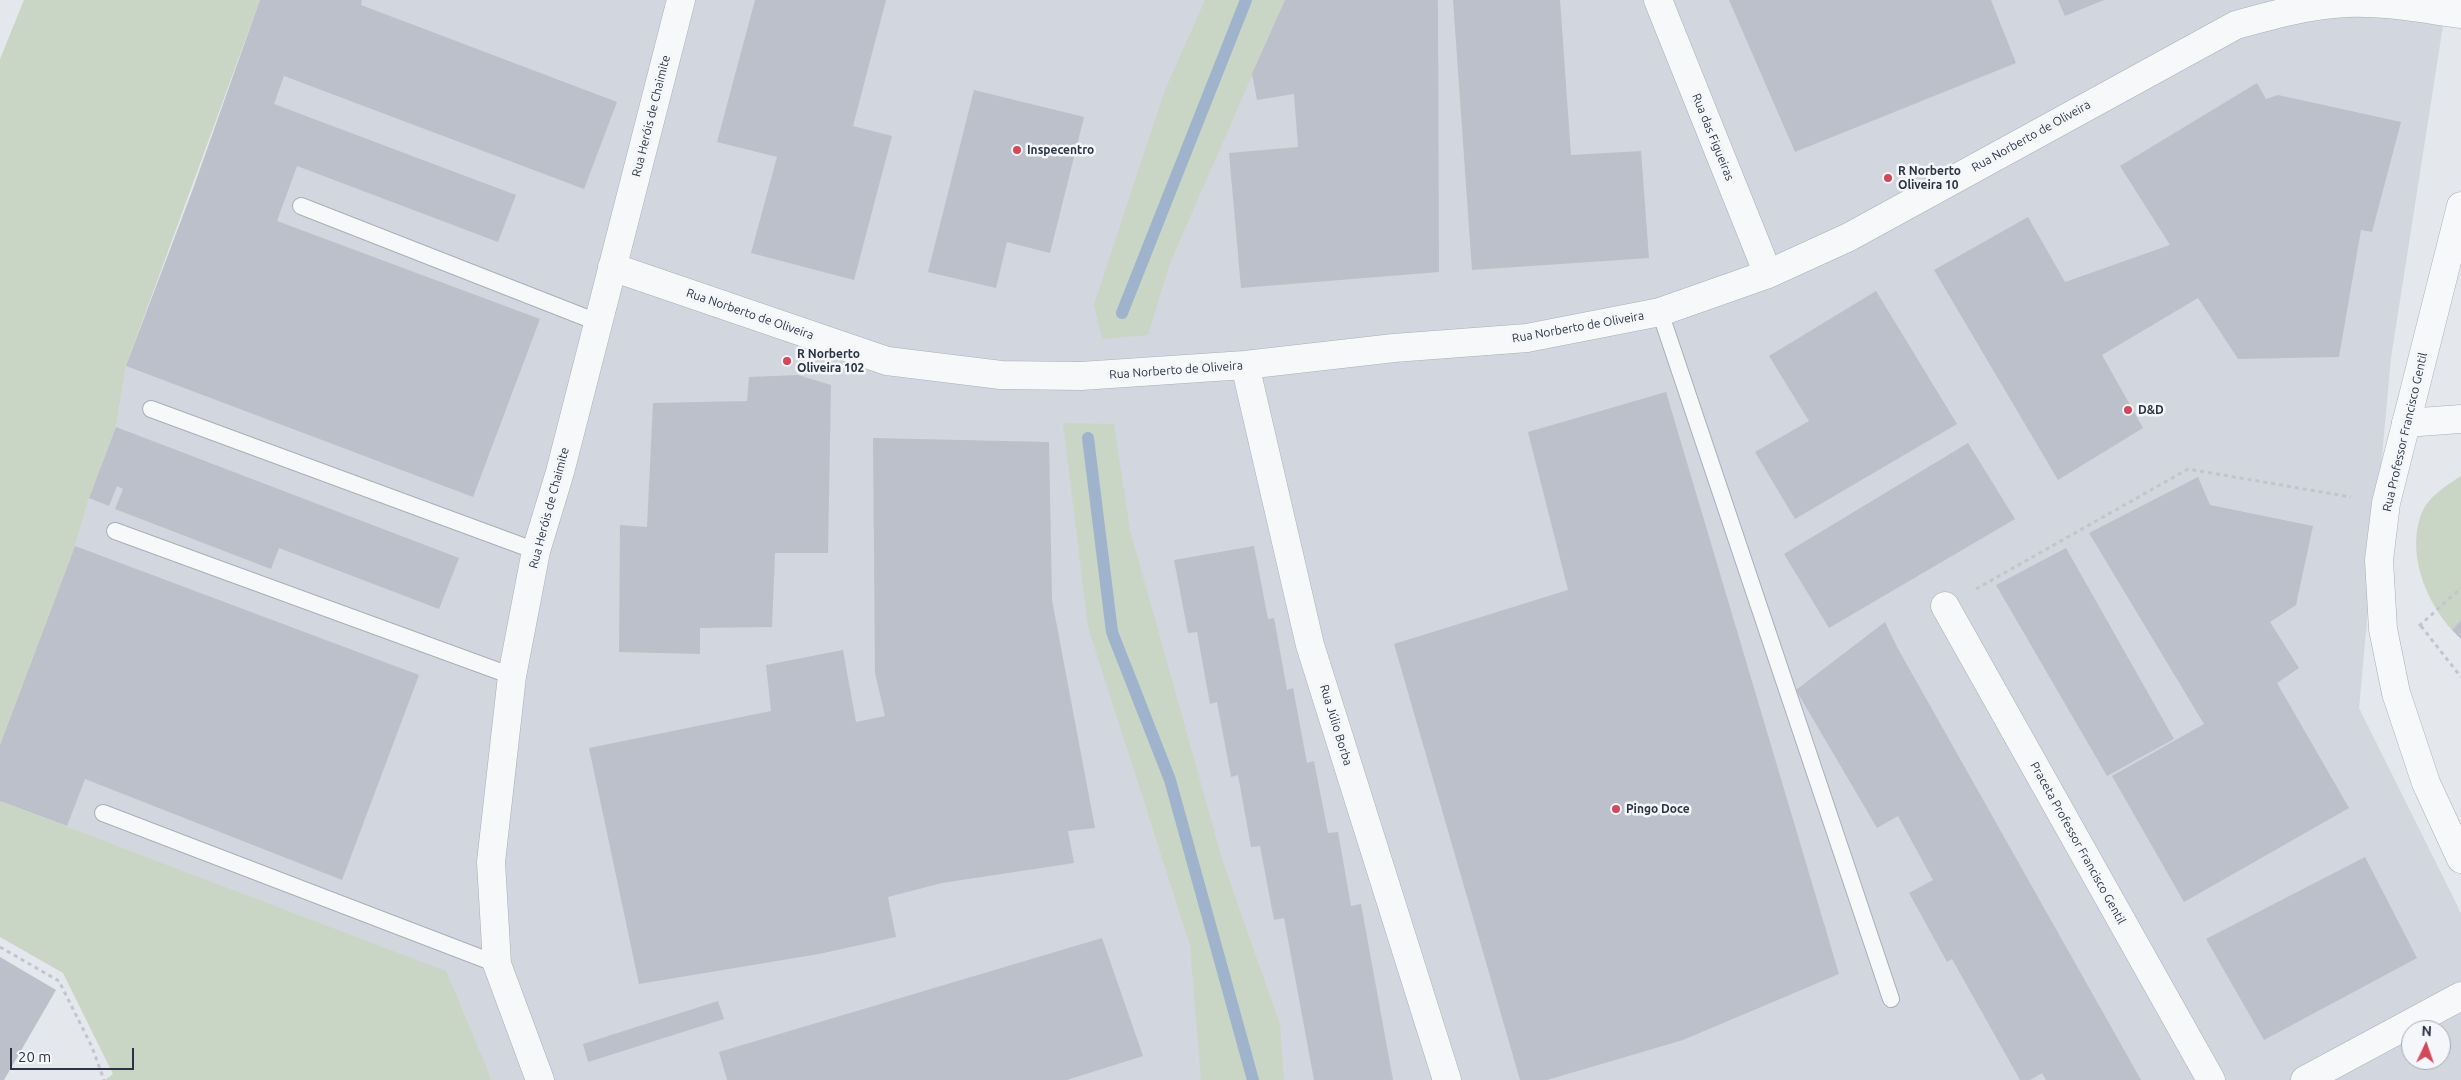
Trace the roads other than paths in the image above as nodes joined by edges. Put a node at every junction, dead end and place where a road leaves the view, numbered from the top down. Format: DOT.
graph roads {
  1 [pos="681,0"];
  2 [pos="1658,0"];
  3 [pos="2461,14"];
  4 [pos="301,206"];
  5 [pos="2461,206"];
  6 [pos="612,267"];
  7 [pos="1768,274"];
  8 [pos="1660,312"];
  9 [pos="597,322"];
  10 [pos="1244,365"];
  11 [pos="151,408"];
  12 [pos="2461,419"];
  13 [pos="2406,423"];
  14 [pos="115,531"];
  15 [pos="536,551"];
  16 [pos="1945,606"];
  17 [pos="512,676"];
  18 [pos="103,813"];
  19 [pos="2461,859"];
  20 [pos="497,964"];
  21 [pos="2461,996"];
  22 [pos="1891,999"];
  23 [pos="540,1080"];
  24 [pos="1447,1080"];
  25 [pos="2211,1080"];
  26 [pos="2305,1080"];
  1 -- 6 [label="street, Rua Heróis de Chaimite"];
  2 -- 7 [label="street, Rua das Figueiras"];
  3 -- 7 [label="street, Rua Norberto de Oliveira"];
  4 -- 9 [label="lane"];
  5 -- 13 [label="street, Rua Professor Francisco Gentil"];
  6 -- 9 [label="street, Rua Heróis de Chaimite"];
  6 -- 10 [label="street, Rua Norberto de Oliveira"];
  7 -- 8 [label="street, Rua Norberto de Oliveira"];
  8 -- 10 [label="street, Rua Norberto de Oliveira"];
  8 -- 22 [label="lane"];
  9 -- 15 [label="street, Rua Heróis de Chaimite"];
  10 -- 24 [label="street, Rua Júlio Borba"];
  11 -- 15 [label="lane"];
  12 -- 13 [label="street"];
  13 -- 19 [label="street, Rua Professor Francisco Gentil"];
  14 -- 17 [label="lane"];
  15 -- 17 [label="street, Rua Heróis de Chaimite"];
  16 -- 25 [label="street, Praceta Professor Francisco Gentil"];
  17 -- 20 [label="street, Rua Heróis de Chaimite"];
  18 -- 20 [label="lane"];
  20 -- 23 [label="street, Rua Heróis de Chaimite"];
  21 -- 26 [label="street"];
}
